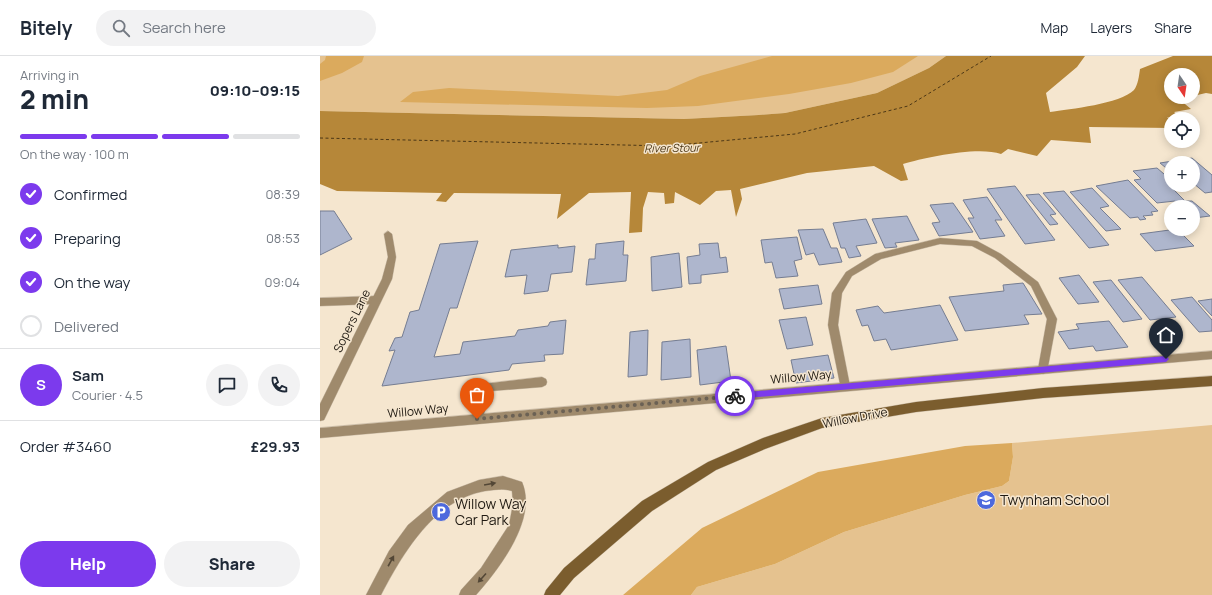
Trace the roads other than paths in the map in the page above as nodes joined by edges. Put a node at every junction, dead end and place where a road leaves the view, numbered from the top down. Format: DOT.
graph roads {
  1 [pos="388,234"];
  2 [pos="376,300"];
  3 [pos="320,302"];
  4 [pos="1212,355"];
  5 [pos="1043,369"];
  6 [pos="1212,381"];
  7 [pos="542,382"];
  8 [pos="845,386"];
  9 [pos="320,416"];
  10 [pos="477,419"];
  11 [pos="320,433"];
  12 [pos="373,595"];
  13 [pos="466,595"];
  14 [pos="552,595"];
  1 -- 2 [label="street, Sopers Lane"];
  2 -- 3 [label="street"];
  2 -- 9 [label="street, Sopers Lane"];
  4 -- 5 [label="street, Willow Way"];
  5 -- 8 [label="street, Willow Way"];
  5 -- 8 [label="street"];
  6 -- 14 [label="street, Willow Drive"];
  7 -- 10 [label="street"];
  8 -- 10 [label="street, Willow Way"];
  10 -- 11 [label="street, Willow Way"];
  12 -- 13 [label="street, one-way"];
}
